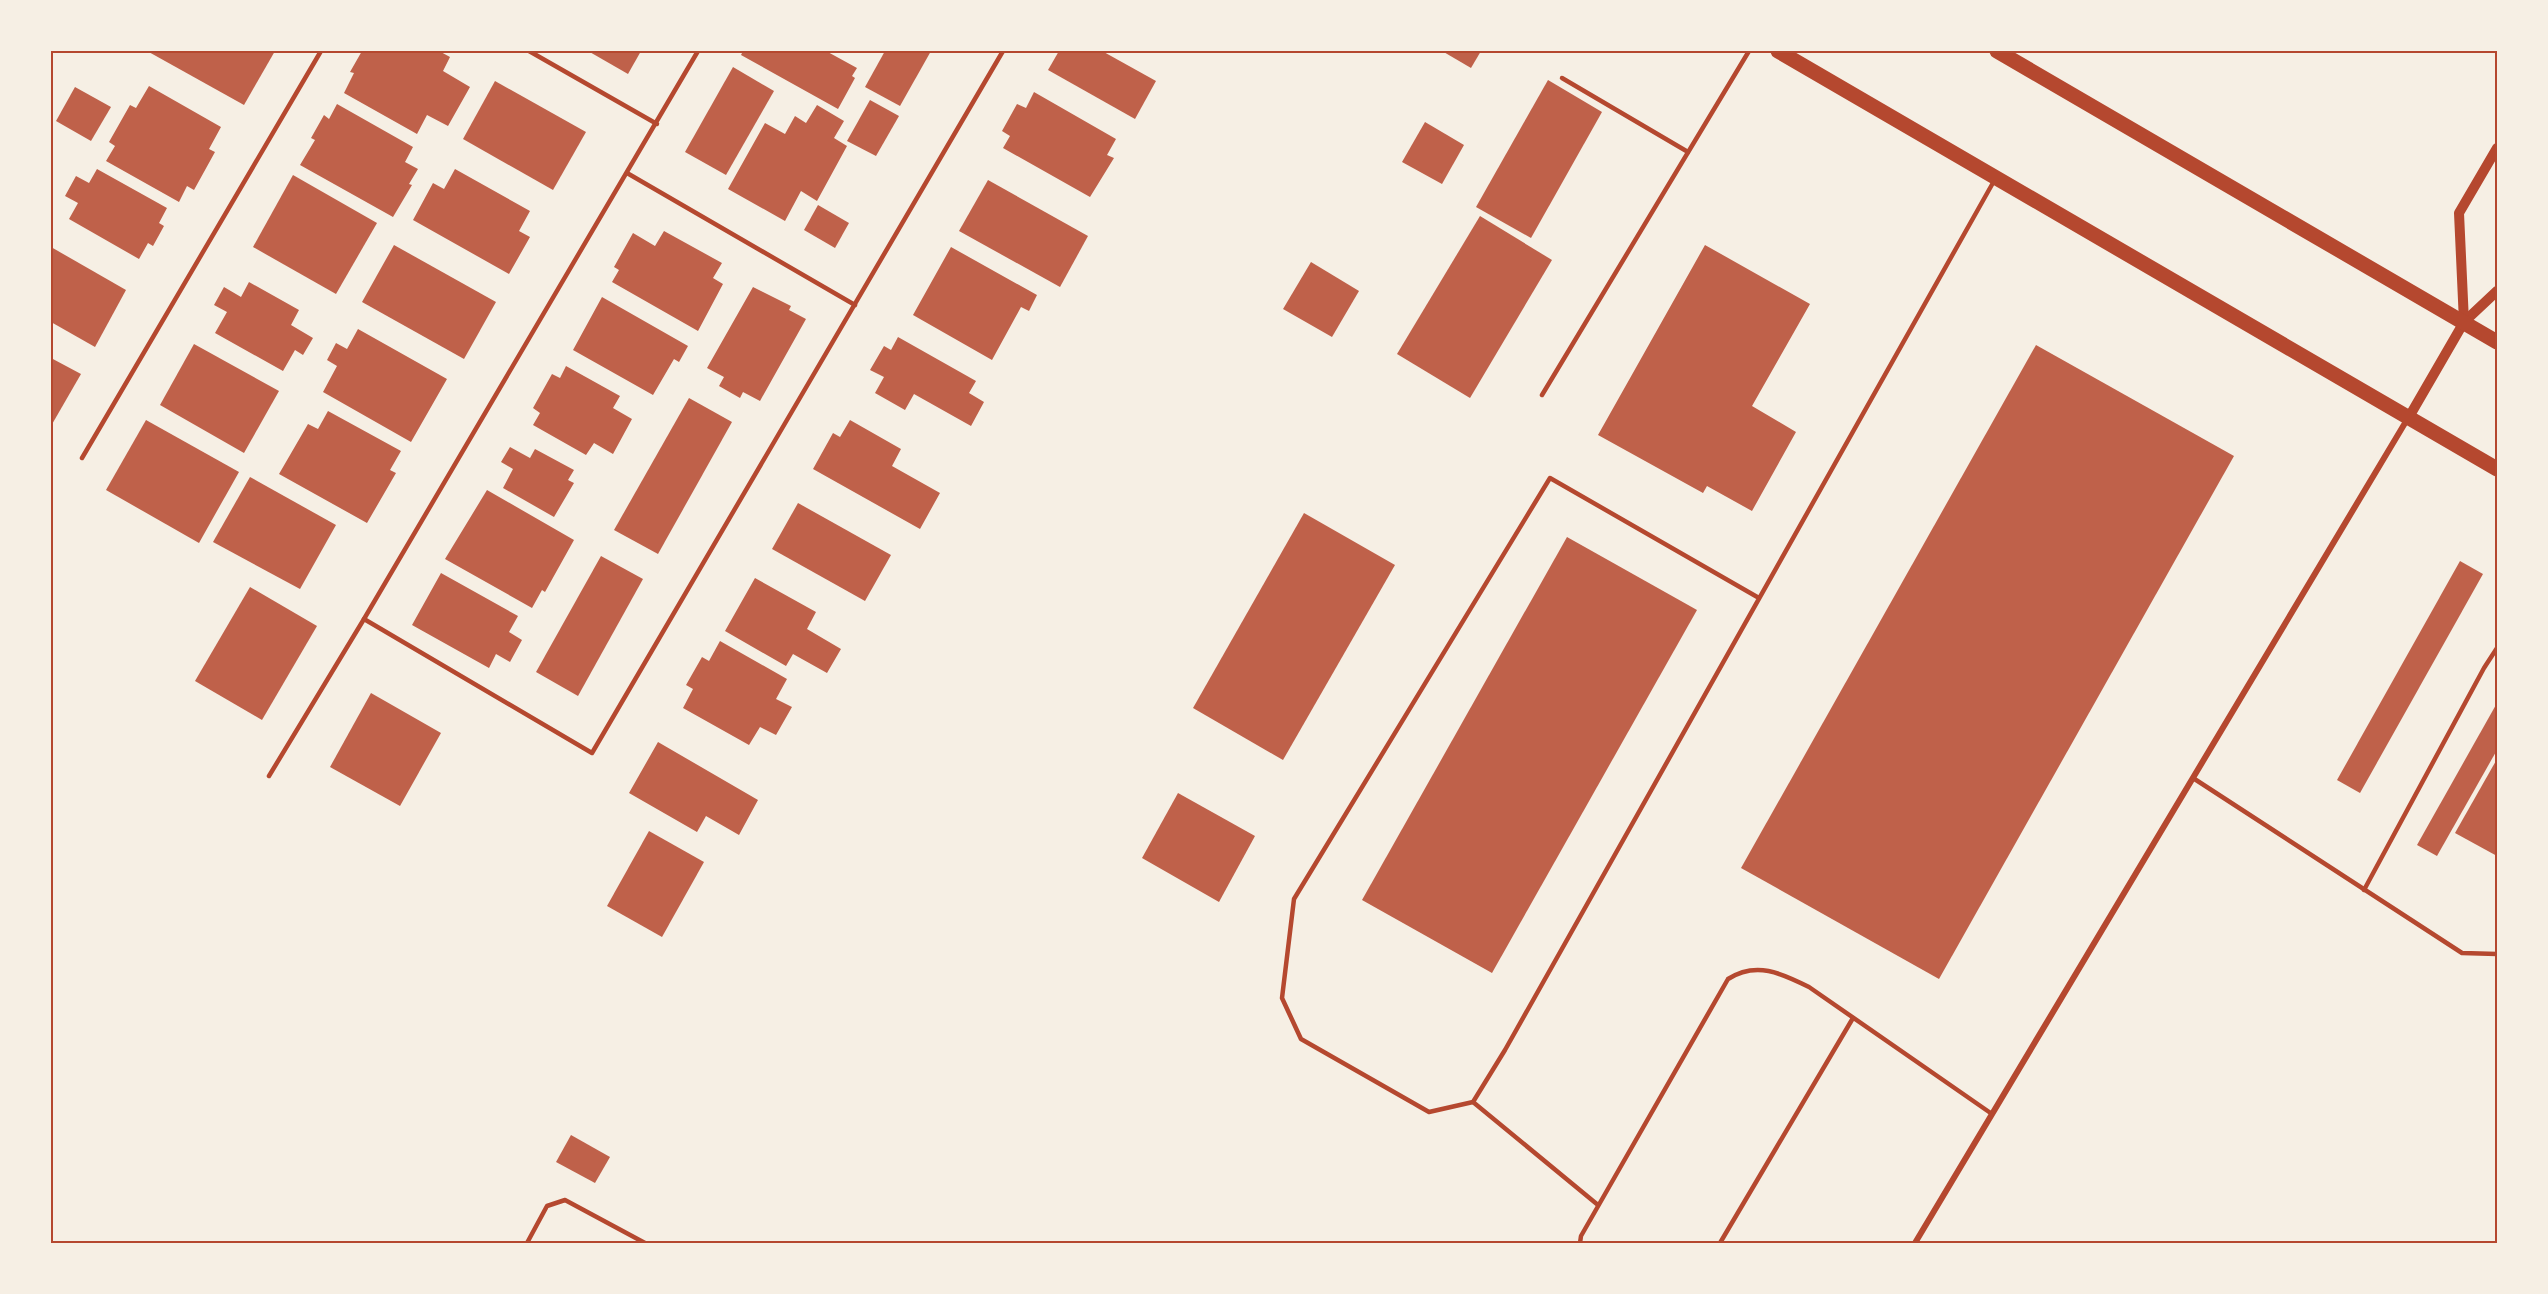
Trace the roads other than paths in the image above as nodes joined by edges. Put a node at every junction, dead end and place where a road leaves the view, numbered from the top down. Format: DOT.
graph roads {
  1 [pos="321,51"];
  2 [pos="529,51"];
  3 [pos="699,51"];
  4 [pos="1003,51"];
  5 [pos="1749,51"];
  6 [pos="1778,51"];
  7 [pos="1997,51"];
  8 [pos="1562,78"];
  9 [pos="657,124"];
  10 [pos="2497,148"];
  11 [pos="1688,152"];
  12 [pos="627,172"];
  13 [pos="1995,178"];
  14 [pos="2497,291"];
  15 [pos="855,305"];
  16 [pos="2464,322"];
  17 [pos="2497,342"];
  18 [pos="1542,395"];
  19 [pos="2409,417"];
  20 [pos="82,458"];
  21 [pos="2497,469"];
  22 [pos="1759,598"];
  23 [pos="364,619"];
  24 [pos="2497,648"];
  25 [pos="269,776"];
  26 [pos="2193,778"];
  27 [pos="2364,890"];
  28 [pos="2497,954"];
  29 [pos="1853,1018"];
  30 [pos="1473,1102"];
  31 [pos="1992,1114"];
  32 [pos="1598,1205"];
  33 [pos="526,1243"];
  34 [pos="645,1243"];
  35 [pos="1580,1243"];
  36 [pos="1720,1243"];
  37 [pos="1915,1243"];
  1 -- 20 [label="lane"];
  2 -- 9 [label="lane"];
  3 -- 9 [label="lane"];
  4 -- 15 [label="lane"];
  5 -- 11 [label="lane"];
  6 -- 13 [label="main road"];
  7 -- 16 [label="main road"];
  8 -- 11 [label="lane"];
  9 -- 12 [label="lane"];
  10 -- 16 [label="street"];
  11 -- 18 [label="lane"];
  12 -- 15 [label="lane"];
  12 -- 23 [label="lane"];
  13 -- 19 [label="main road"];
  13 -- 22 [label="lane"];
  14 -- 16 [label="street"];
  15 -- 23 [label="lane"];
  16 -- 17 [label="main road"];
  16 -- 19 [label="street"];
  19 -- 21 [label="main road"];
  19 -- 26 [label="street"];
  22 -- 30 [label="lane"];
  22 -- 30 [label="lane"];
  23 -- 25 [label="lane"];
  24 -- 27 [label="lane"];
  26 -- 27 [label="lane"];
  26 -- 31 [label="street"];
  27 -- 28 [label="lane"];
  29 -- 31 [label="lane"];
  29 -- 32 [label="lane"];
  29 -- 36 [label="lane"];
  30 -- 32 [label="lane"];
  31 -- 37 [label="street"];
  32 -- 35 [label="lane"];
  33 -- 34 [label="lane"];
}
